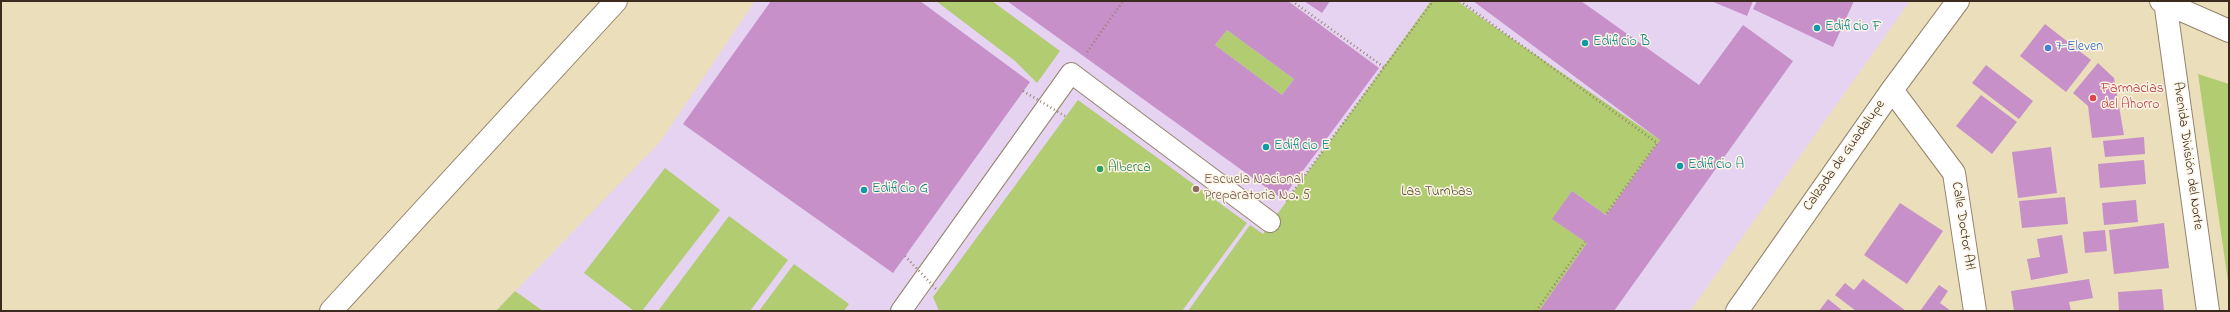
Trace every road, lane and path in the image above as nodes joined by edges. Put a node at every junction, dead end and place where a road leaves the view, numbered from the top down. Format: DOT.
graph roads {
  1 [pos="616,1"];
  2 [pos="1123,1"];
  3 [pos="1292,1"];
  4 [pos="1433,1"];
  5 [pos="1460,1"];
  6 [pos="1958,2"];
  7 [pos="2164,2"];
  8 [pos="2229,31"];
  9 [pos="1385,68"];
  10 [pos="1071,73"];
  11 [pos="1892,90"];
  12 [pos="1023,91"];
  13 [pos="1065,116"];
  14 [pos="1606,214"];
  15 [pos="1270,222"];
  16 [pos="1585,242"];
  17 [pos="905,256"];
  18 [pos="937,290"];
  19 [pos="332,311"];
  20 [pos="901,311"];
  21 [pos="1536,311"];
  22 [pos="1737,311"];
  23 [pos="1975,311"];
  24 [pos="2208,311"];
  1 -- 19 [label="street"];
  2 -- 10 [label="path"];
  3 -- 9 [label="path"];
  4 -- 9 [label="path"];
  5 -- 14 [label="path"];
  6 -- 11 [label="street, Calzada de Guadalupe"];
  7 -- 8 [label="street"];
  7 -- 24 [label="street, Avenida División del Norte"];
  9 -- 15 [label="path"];
  10 -- 15 [label="street"];
  10 -- 20 [label="street"];
  11 -- 22 [label="street, Calzada de Guadalupe"];
  11 -- 23 [label="street, Calle Doctor Atl"];
  12 -- 13 [label="path, bridge"];
  16 -- 21 [label="path"];
  17 -- 18 [label="path, bridge"];
}
